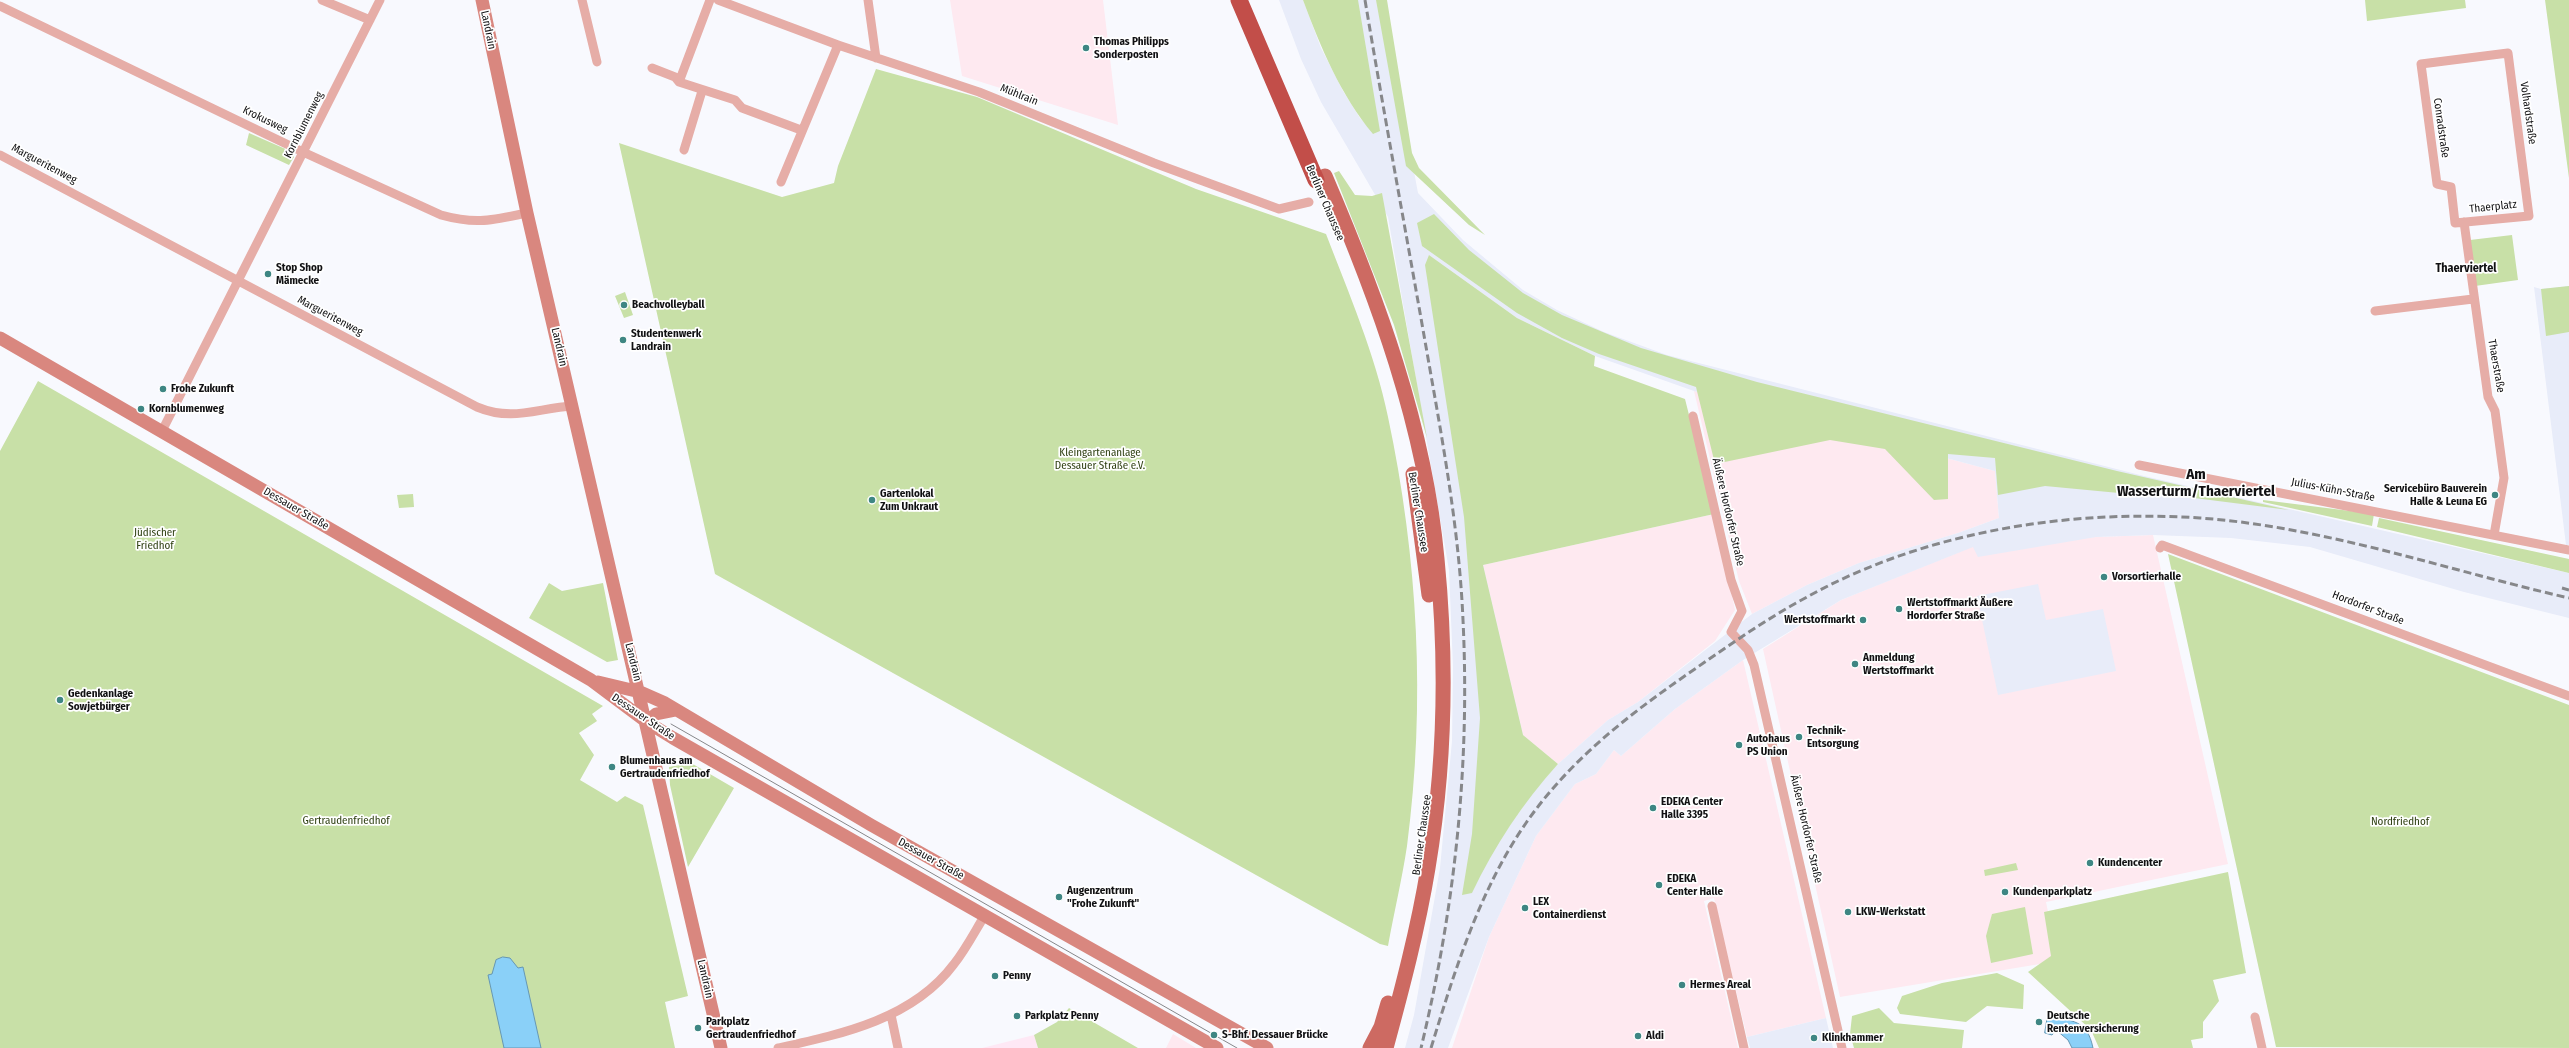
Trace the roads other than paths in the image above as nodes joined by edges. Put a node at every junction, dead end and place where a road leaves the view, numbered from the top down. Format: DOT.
graph roads {
  1 [pos="322,0"];
  2 [pos="380,0"];
  3 [pos="482,0"];
  4 [pos="582,0"];
  5 [pos="710,0"];
  6 [pos="718,0"];
  7 [pos="868,0"];
  8 [pos="1239,0"];
  9 [pos="1249,0"];
  10 [pos="0,6"];
  11 [pos="370,20"];
  12 [pos="838,44"];
  13 [pos="876,58"];
  14 [pos="2468,58"];
  15 [pos="597,62"];
  16 [pos="652,68"];
  17 [pos="679,82"];
  18 [pos="702,90"];
  19 [pos="801,130"];
  20 [pos="684,150"];
  21 [pos="303,152"];
  22 [pos="0,155"];
  23 [pos="1320,178"];
  24 [pos="781,182"];
  25 [pos="1309,202"];
  26 [pos="527,213"];
  27 [pos="2529,216"];
  28 [pos="2464,222"];
  29 [pos="239,281"];
  30 [pos="2473,299"];
  31 [pos="2375,310"];
  32 [pos="0,338"];
  33 [pos="573,406"];
  34 [pos="1693,416"];
  35 [pos="162,431"];
  36 [pos="2139,465"];
  37 [pos="2494,534"];
  38 [pos="2160,548"];
  39 [pos="2569,550"];
  40 [pos="591,680"];
  41 [pos="640,692"];
  42 [pos="2569,696"];
  43 [pos="676,710"];
  44 [pos="647,722"];
  45 [pos="1712,906"];
  46 [pos="985,915"];
  47 [pos="891,1015"];
  48 [pos="2255,1017"];
  49 [pos="721,1048"];
  50 [pos="778,1048"];
  51 [pos="898,1048"];
  52 [pos="1217,1048"];
  53 [pos="1267,1048"];
  54 [pos="1370,1048"];
  55 [pos="1386,1048"];
  56 [pos="1744,1048"];
  57 [pos="1842,1048"];
  58 [pos="2262,1048"];
  1 -- 11 [label="street"];
  2 -- 11 [label="street, Kornblumenweg"];
  3 -- 26 [label="main road, Landrain"];
  4 -- 15 [label="street"];
  5 -- 17 [label="street"];
  6 -- 12 [label="street, Mühlrain"];
  7 -- 13 [label="street"];
  8 -- 23 [label="highway, Berliner Chaussee"];
  9 -- 23 [label="highway, Berliner Chaussee"];
  10 -- 21 [label="street, Krokusweg"];
  11 -- 21 [label="street, Kornblumenweg"];
  12 -- 13 [label="street, Mühlrain"];
  12 -- 19 [label="street"];
  13 -- 25 [label="street, Mühlrain"];
  14 -- 27 [label="street, Volhardstraße"];
  14 -- 28 [label="street, Conradstraße"];
  16 -- 17 [label="street"];
  17 -- 18 [label="street"];
  18 -- 19 [label="street"];
  18 -- 20 [label="street"];
  19 -- 24 [label="street"];
  21 -- 26 [label="street, Krokusweg"];
  21 -- 29 [label="street, Kornblumenweg"];
  22 -- 29 [label="street, Margueritenweg"];
  23 -- 54 [label="main road, Berliner Chaussee"];
  23 -- 55 [label="main road, Berliner Chaussee"];
  26 -- 33 [label="main road, Landrain"];
  27 -- 28 [label="street, Thaerplatz"];
  28 -- 30 [label="street, Thaerplatz"];
  29 -- 33 [label="street, Margueritenweg"];
  29 -- 35 [label="street, Kornblumenweg"];
  30 -- 31 [label="street"];
  30 -- 37 [label="street, Thaerstraße"];
  32 -- 35 [label="main road, Dessauer Straße"];
  33 -- 41 [label="main road, Landrain"];
  34 -- 57 [label="street, Äußere Hordorfer Straße"];
  35 -- 40 [label="main road, Dessauer Straße"];
  36 -- 37 [label="street, Julius-Kühn-Straße"];
  37 -- 39 [label="street, Julius-Kühn-Straße"];
  38 -- 42 [label="street, Hordorfer Straße"];
  40 -- 41 [label="main road, Dessauer Straße"];
  40 -- 44 [label="main road, Dessauer Straße"];
  41 -- 43 [label="main road, Dessauer Straße"];
  41 -- 44 [label="main road, Landrain"];
  43 -- 44 [label="main road"];
  43 -- 53 [label="main road, Dessauer Straße"];
  44 -- 46 [label="main road, Dessauer Straße"];
  44 -- 49 [label="main road, Landrain"];
  45 -- 56 [label="street"];
  46 -- 47 [label="street"];
  46 -- 52 [label="main road, Dessauer Straße"];
  47 -- 50 [label="street"];
  47 -- 51 [label="street"];
  48 -- 58 [label="street"];
}
